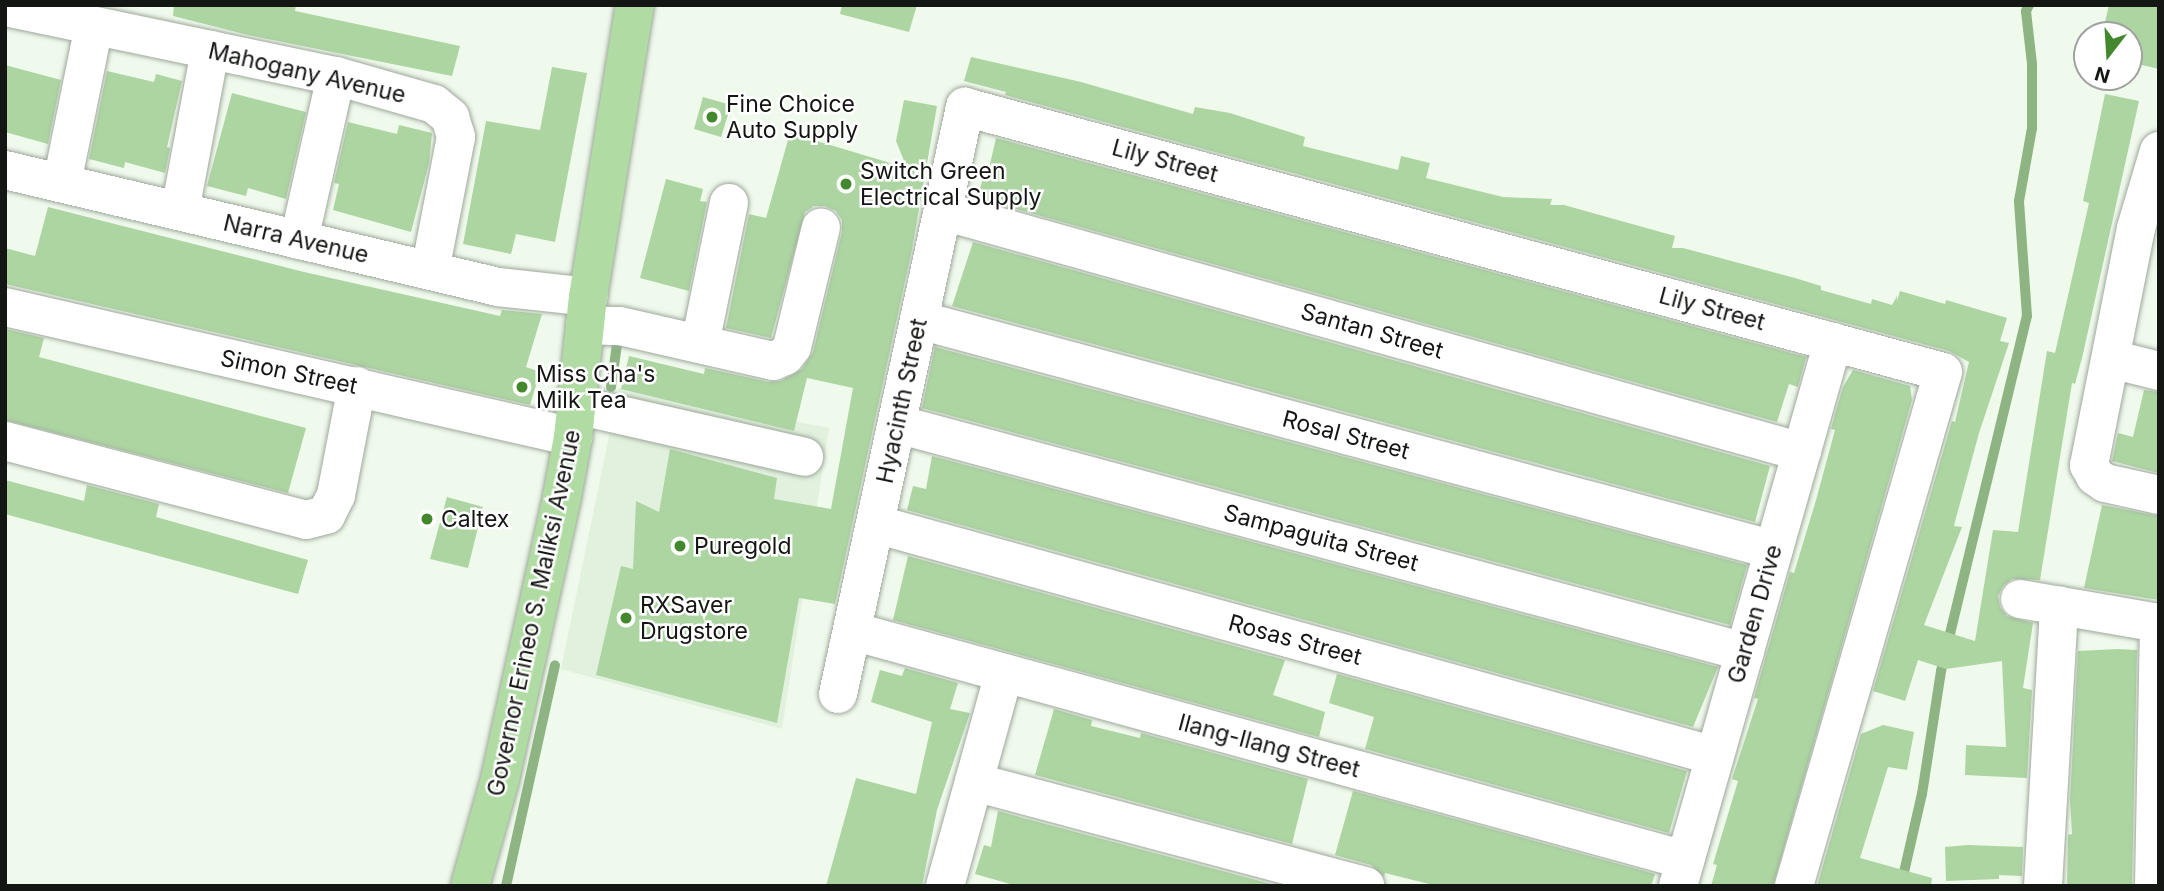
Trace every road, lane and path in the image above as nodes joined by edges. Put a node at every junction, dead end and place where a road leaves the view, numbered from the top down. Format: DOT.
graph roads {
  1 [pos="635,5"];
  2 [pos="5,8"];
  3 [pos="94,26"];
  4 [pos="209,50"];
  5 [pos="336,76"];
  6 [pos="965,107"];
  7 [pos="2159,151"];
  8 [pos="5,170"];
  9 [pos="62,183"];
  10 [pos="729,203"];
  11 [pos="180,211"];
  12 [pos="943,211"];
  13 [pos="821,227"];
  14 [pos="2148,231"];
  15 [pos="299,240"];
  16 [pos="430,271"];
  17 [pos="5,307"];
  18 [pos="586,311"];
  19 [pos="919,320"];
  20 [pos="1833,342"];
  21 [pos="699,344"];
  22 [pos="2111,359"];
  23 [pos="2159,371"];
  24 [pos="357,386"];
  25 [pos="574,421"];
  26 [pos="897,424"];
  27 [pos="5,441"];
  28 [pos="1802,452"];
  29 [pos="804,457"];
  30 [pos="2159,495"];
  31 [pos="875,524"];
  32 [pos="1774,550"];
  33 [pos="2020,598"];
  34 [pos="2059,605"];
  35 [pos="2159,623"];
  36 [pos="852,631"];
  37 [pos="1745,652"];
  38 [pos="1004,673"];
  39 [pos="838,694"];
  40 [pos="1714,756"];
  41 [pos="974,782"];
  42 [pos="1681,873"];
  43 [pos="470,886"];
  44 [pos="946,886"];
  45 [pos="1365,886"];
  46 [pos="1794,886"];
  47 [pos="2043,886"];
  48 [pos="2154,886"];
  1 -- 18 [label="main road, Governor Erineo S. Maliksi Avenue"];
  2 -- 3 [label="street, Mahogany Avenue"];
  3 -- 4 [label="street, Mahogany Avenue"];
  3 -- 9 [label="street"];
  4 -- 5 [label="street, Mahogany Avenue"];
  4 -- 11 [label="street"];
  5 -- 15 [label="street"];
  5 -- 16 [label="street, Mahogany Avenue"];
  6 -- 12 [label="street, Hyacinth Street"];
  6 -- 20 [label="street, Lily Street"];
  7 -- 14 [label="street"];
  8 -- 9 [label="street, Narra Avenue"];
  9 -- 11 [label="street, Narra Avenue"];
  10 -- 21 [label="street"];
  11 -- 15 [label="street, Narra Avenue"];
  12 -- 19 [label="street, Hyacinth Street"];
  12 -- 28 [label="street, Santan Street"];
  13 -- 21 [label="street, Narra Avenue"];
  14 -- 22 [label="street"];
  15 -- 16 [label="street, Narra Avenue"];
  16 -- 18 [label="street, Narra Avenue"];
  17 -- 24 [label="street, Simon Street"];
  18 -- 21 [label="street, Narra Avenue"];
  18 -- 25 [label="main road, Governor Erineo S. Maliksi Avenue"];
  19 -- 26 [label="street, Hyacinth Street"];
  19 -- 32 [label="street, Rosal Street"];
  20 -- 28 [label="street, Garden Drive"];
  20 -- 46 [label="street, Lily Street"];
  22 -- 23 [label="street"];
  22 -- 30 [label="street"];
  24 -- 25 [label="street, Simon Street"];
  24 -- 27 [label="street"];
  25 -- 29 [label="street, Simon Street"];
  25 -- 43 [label="main road, Governor Erineo S. Maliksi Avenue"];
  26 -- 31 [label="street, Hyacinth Street"];
  26 -- 37 [label="street, Sampaguita Street"];
  28 -- 32 [label="street, Garden Drive"];
  31 -- 36 [label="street, Hyacinth Street"];
  31 -- 40 [label="street, Rosas Street"];
  32 -- 37 [label="street, Garden Drive"];
  33 -- 34 [label="street"];
  34 -- 35 [label="street"];
  34 -- 47 [label="street"];
  35 -- 48 [label="street"];
  36 -- 38 [label="street, Ilang-Ilang Street"];
  36 -- 39 [label="street, Hyacinth Street"];
  37 -- 40 [label="street, Garden Drive"];
  38 -- 41 [label="street"];
  38 -- 42 [label="street, Ilang-Ilang Street"];
  40 -- 42 [label="street, Garden Drive"];
  41 -- 44 [label="street"];
  41 -- 45 [label="street"];
}
